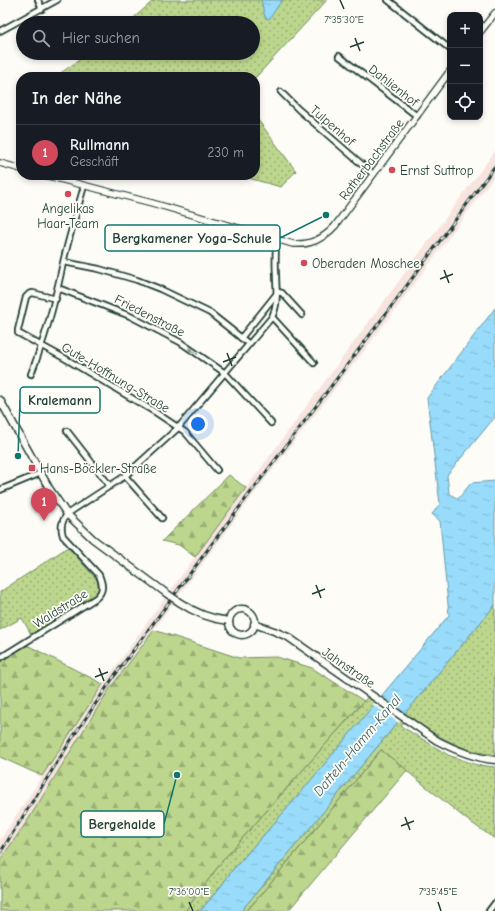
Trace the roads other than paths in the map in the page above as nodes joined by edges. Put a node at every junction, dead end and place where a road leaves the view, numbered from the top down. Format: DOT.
graph roads {
  1 [pos="38,0"];
  2 [pos="57,0"];
  3 [pos="388,0"];
  4 [pos="42,9"];
  5 [pos="495,13"];
  6 [pos="29,16"];
  7 [pos="16,23"];
  8 [pos="483,28"];
  9 [pos="0,32"];
  10 [pos="448,48"];
  11 [pos="339,56"];
  12 [pos="447,75"];
  13 [pos="281,92"];
  14 [pos="417,116"];
  15 [pos="0,163"];
  16 [pos="16,168"];
  17 [pos="373,174"];
  18 [pos="62,180"];
  19 [pos="84,186"];
  20 [pos="276,239"];
  21 [pos="64,262"];
  22 [pos="58,288"];
  23 [pos="278,292"];
  24 [pos="56,299"];
  25 [pos="302,315"];
  26 [pos="272,317"];
  27 [pos="242,338"];
  28 [pos="249,344"];
  29 [pos="42,346"];
  30 [pos="314,363"];
  31 [pos="225,373"];
  32 [pos="31,374"];
  33 [pos="0,400"];
  34 [pos="271,423"];
  35 [pos="178,428"];
  36 [pos="67,432"];
  37 [pos="217,470"];
  38 [pos="41,473"];
  39 [pos="125,476"];
  40 [pos="110,486"];
  41 [pos="0,490"];
  42 [pos="67,514"];
  43 [pos="162,518"];
  44 [pos="229,621"];
  45 [pos="254,624"];
  46 [pos="0,658"];
  47 [pos="495,760"];
  48 [pos="495,903"];
  49 [pos="489,911"];
  1 -- 4 [label="street"];
  2 -- 4 [label="street"];
  3 -- 10 [label="street"];
  4 -- 6 [label="street"];
  5 -- 8 [label="street"];
  7 -- 9 [label="street"];
  11 -- 14 [label="street, Dahlienhof"];
  12 -- 14 [label="street, Rotherbachstraße"];
  13 -- 17 [label="street, Tulpenhof"];
  14 -- 17 [label="street, Rotherbachstraße"];
  15 -- 16 [label="street"];
  17 -- 20 [label="street, Rotherbachstraße"];
  18 -- 19 [label="street, Rotherbachstraße"];
  19 -- 20 [label="street, Rotherbachstraße"];
  19 -- 21 [label="street"];
  20 -- 23 [label="street"];
  21 -- 22 [label="street"];
  21 -- 27 [label="street"];
  22 -- 24 [label="street"];
  31 -- 22 [label="street, Friedenstraße, one-way"];
  23 -- 25 [label="street"];
  23 -- 26 [label="street"];
  23 -- 27 [label="street"];
  24 -- 29 [label="street"];
  24 -- 29 [label="street, Gute-Hoffnung-Straße"];
  26 -- 28 [label="street"];
  26 -- 30 [label="street"];
  27 -- 28 [label="street"];
  28 -- 31 [label="street"];
  29 -- 32 [label="street"];
  29 -- 35 [label="street, Gute-Hoffnung-Straße"];
  31 -- 34 [label="street"];
  31 -- 35 [label="street"];
  33 -- 38 [label="main road"];
  35 -- 37 [label="street"];
  35 -- 39 [label="street"];
  36 -- 40 [label="street"];
  38 -- 41 [label="street"];
  38 -- 42 [label="main road"];
  39 -- 40 [label="street"];
  39 -- 43 [label="street"];
  40 -- 42 [label="street"];
  42 -- 44 [label="main road, bridge"];
  42 -- 46 [label="street, Waldstraße"];
  44 -- 45 [label="main road"];
  44 -- 45 [label="main road"];
  45 -- 47 [label="main road, Jahnstraße"];
  48 -- 49 [label="street"];
}
